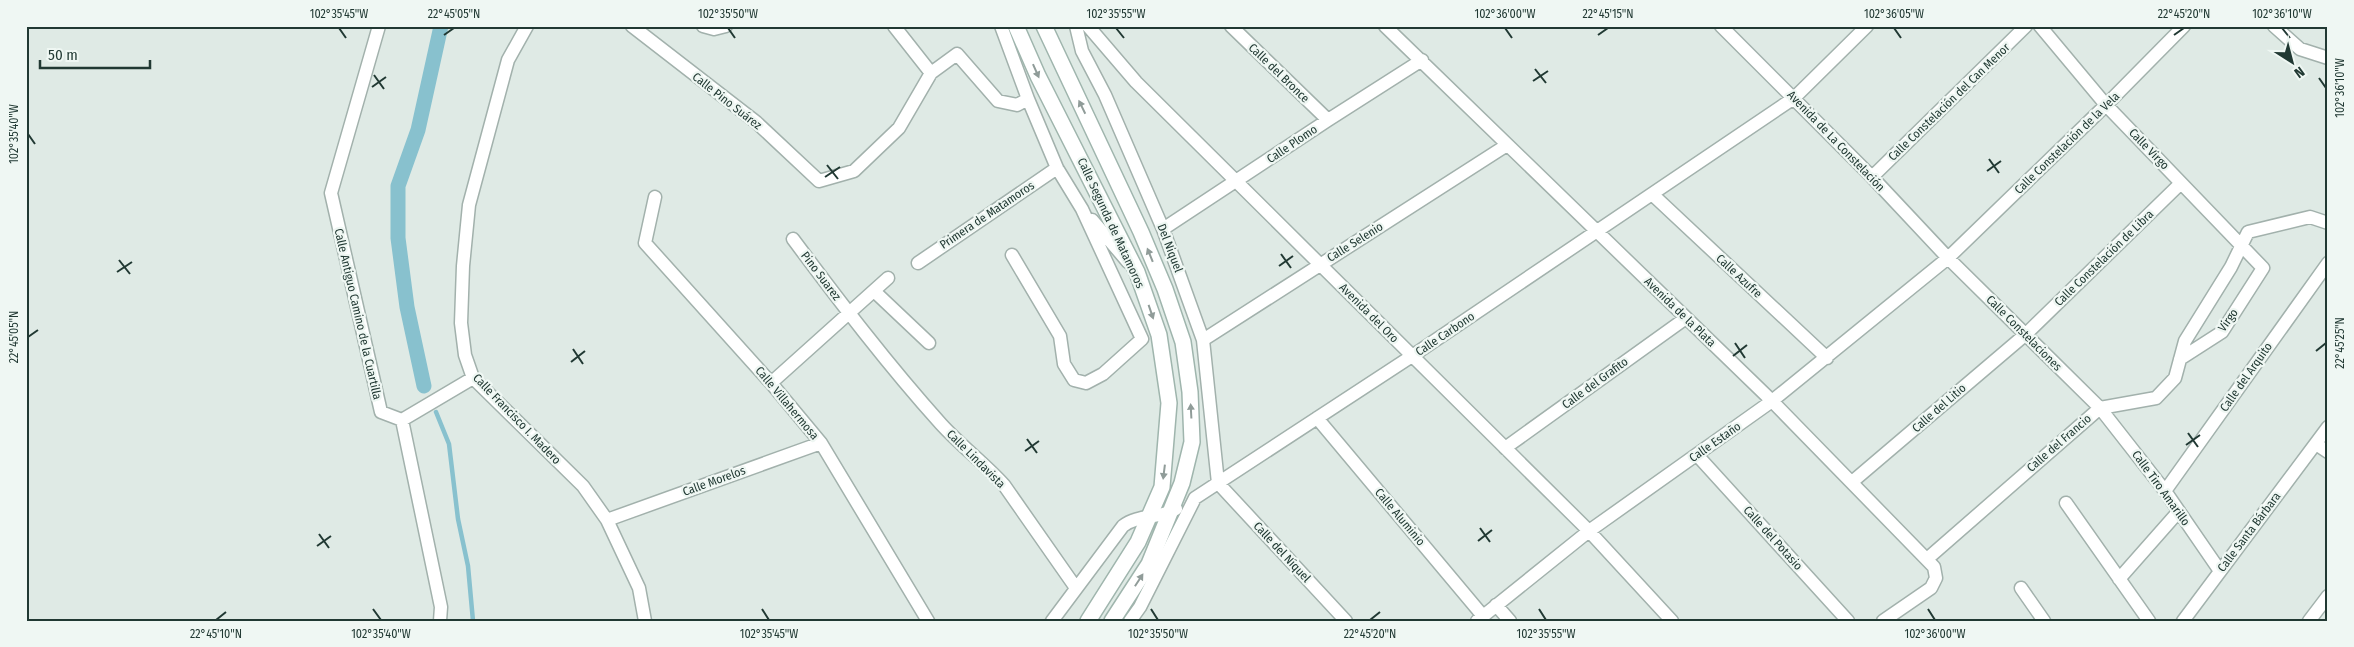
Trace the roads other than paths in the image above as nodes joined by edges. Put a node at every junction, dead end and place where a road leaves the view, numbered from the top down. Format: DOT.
graph roads {
  1 [pos="379,26"];
  2 [pos="527,26"];
  3 [pos="632,26"];
  4 [pos="703,26"];
  5 [pos="726,26"];
  6 [pos="894,26"];
  7 [pos="1001,26"];
  8 [pos="1016,26"];
  9 [pos="1044,26"];
  10 [pos="1076,26"];
  11 [pos="1088,26"];
  12 [pos="1231,26"];
  13 [pos="1385,26"];
  14 [pos="1721,26"];
  15 [pos="1867,26"];
  16 [pos="2026,26"];
  17 [pos="2040,26"];
  18 [pos="2184,26"];
  19 [pos="2274,26"];
  20 [pos="2328,58"];
  21 [pos="1422,60"];
  22 [pos="931,73"];
  23 [pos="1794,98"];
  24 [pos="1028,99"];
  25 [pos="2106,105"];
  26 [pos="1328,120"];
  27 [pos="1507,145"];
  28 [pos="1057,168"];
  29 [pos="1872,177"];
  30 [pos="1236,181"];
  31 [pos="2181,183"];
  32 [pos="1652,194"];
  33 [pos="655,197"];
  34 [pos="1082,209"];
  35 [pos="2328,214"];
  36 [pos="2310,217"];
  37 [pos="2328,223"];
  38 [pos="1163,229"];
  39 [pos="1597,232"];
  40 [pos="793,239"];
  41 [pos="2242,246"];
  42 [pos="1012,255"];
  43 [pos="1948,258"];
  44 [pos="918,263"];
  45 [pos="2328,263"];
  46 [pos="1320,264"];
  47 [pos="2263,268"];
  48 [pos="1137,272"];
  49 [pos="888,278"];
  50 [pos="874,291"];
  51 [pos="849,314"];
  52 [pos="1686,318"];
  53 [pos="2026,334"];
  54 [pos="1203,340"];
  55 [pos="929,343"];
  56 [pos="1412,356"];
  57 [pos="1826,358"];
  58 [pos="2180,359"];
  59 [pos="473,378"];
  60 [pos="771,383"];
  61 [pos="1772,402"];
  62 [pos="2100,408"];
  63 [pos="1317,418"];
  64 [pos="402,420"];
  65 [pos="2328,427"];
  66 [pos="821,443"];
  67 [pos="2316,444"];
  68 [pos="1505,448"];
  69 [pos="2328,452"];
  70 [pos="1697,455"];
  71 [pos="1852,482"];
  72 [pos="1218,483"];
  73 [pos="2165,491"];
  74 [pos="1195,498"];
  75 [pos="2066,502"];
  76 [pos="2179,511"];
  77 [pos="1170,513"];
  78 [pos="1148,517"];
  79 [pos="607,520"];
  80 [pos="1589,531"];
  81 [pos="1927,559"];
  82 [pos="2220,571"];
  83 [pos="2119,579"];
  84 [pos="1076,588"];
  85 [pos="2021,588"];
  86 [pos="2328,596"];
  87 [pos="1496,605"];
  88 [pos="1480,618"];
  89 [pos="440,621"];
  90 [pos="645,621"];
  91 [pos="928,621"];
  92 [pos="1052,621"];
  93 [pos="1088,621"];
  94 [pos="1112,621"];
  95 [pos="1130,621"];
  96 [pos="1346,621"];
  97 [pos="1510,621"];
  98 [pos="1672,621"];
  99 [pos="1848,621"];
  100 [pos="1883,621"];
  101 [pos="2044,621"];
  102 [pos="2149,621"];
  103 [pos="2183,621"];
  104 [pos="2309,621"];
  1 -- 64 [label="street, Calle Antiguo Camino de la Cuartilla"];
  2 -- 59 [label="street, Calle Francisco I. Madero"];
  3 -- 22 [label="street, Calle Pino Suárez"];
  4 -- 5 [label="street"];
  6 -- 22 [label="street"];
  7 -- 24 [label="street"];
  8 -- 48 [label="main road, Calle Segunda de Matamoros, one-way"];
  77 -- 9 [label="main road, Calle Segunda de Matamoros, one-way"];
  10 -- 38 [label="street, Del Niquel"];
  11 -- 30 [label="street, Avenida del Oro"];
  12 -- 26 [label="street, Calle del Bronce"];
  13 -- 21 [label="street, Avenida de la Plata"];
  14 -- 23 [label="street, Avenida de La Constelación"];
  15 -- 23 [label="street, Calle Carbono"];
  16 -- 29 [label="street, Calle Constelación del Can Menor"];
  17 -- 25 [label="street, Calle Virgo"];
  18 -- 25 [label="street, Calle Constelación de la Vela"];
  19 -- 20 [label="street"];
  21 -- 26 [label="street, Calle Plomo"];
  21 -- 27 [label="street, Avenida de la Plata"];
  22 -- 24 [label="street"];
  23 -- 29 [label="street, Avenida de La Constelación"];
  23 -- 32 [label="street, Calle Carbono"];
  24 -- 28 [label="street"];
  25 -- 31 [label="street, Calle Virgo"];
  25 -- 43 [label="street, Calle Constelación de la Vela"];
  26 -- 30 [label="street, Calle Plomo"];
  27 -- 39 [label="street, Avenida de la Plata"];
  27 -- 46 [label="street, Calle Selenio"];
  28 -- 34 [label="street"];
  28 -- 44 [label="street, Primera de Matamoros"];
  29 -- 43 [label="street, Avenida de La Constelación"];
  30 -- 38 [label="street, Calle Plomo"];
  30 -- 46 [label="street, Avenida del Oro"];
  31 -- 41 [label="street, Calle Virgo"];
  31 -- 53 [label="street, Calle Constelación de Libra"];
  32 -- 39 [label="street, Calle Carbono"];
  32 -- 57 [label="street, Calle Azufre"];
  33 -- 60 [label="street, Calle Villahermosa"];
  34 -- 42 [label="street"];
  34 -- 48 [label="street"];
  35 -- 36 [label="street"];
  36 -- 37 [label="street"];
  36 -- 41 [label="street, Calle del Francio"];
  38 -- 54 [label="street, Del Niquel"];
  39 -- 52 [label="street, Avenida de la Plata"];
  39 -- 56 [label="street, Calle Carbono"];
  40 -- 51 [label="street, Pino Suarez"];
  41 -- 47 [label="street, Calle Virgo"];
  41 -- 58 [label="street, Calle del Francio"];
  43 -- 53 [label="street, Calle Constelaciones"];
  43 -- 57 [label="street, Calle Estaño"];
  45 -- 73 [label="street, Calle del Arquito"];
  46 -- 54 [label="street, Calle Selenio"];
  46 -- 56 [label="street, Avenida del Oro"];
  47 -- 58 [label="street, Virgo"];
  48 -- 78 [label="main road, Calle Segunda de Matamoros, one-way"];
  49 -- 50 [label="street"];
  50 -- 51 [label="street"];
  50 -- 55 [label="street"];
  51 -- 60 [label="street"];
  51 -- 84 [label="street, Calle Lindavista"];
  52 -- 61 [label="street, Avenida de la Plata"];
  52 -- 68 [label="street, Calle del Grafito"];
  53 -- 62 [label="street, Calle Constelaciones"];
  53 -- 71 [label="street, Calle del Litio"];
  54 -- 72 [label="street, Del Niquel"];
  56 -- 63 [label="street, Calle Carbono"];
  56 -- 68 [label="street, Avenida del Oro"];
  57 -- 61 [label="street, Calle Estaño"];
  58 -- 62 [label="street, Calle del Francio"];
  59 -- 64 [label="street"];
  59 -- 79 [label="street, Calle Francisco I. Madero"];
  60 -- 66 [label="street, Calle Villahermosa"];
  61 -- 70 [label="street, Calle Estaño"];
  61 -- 71 [label="street, Avenida de la Plata"];
  62 -- 73 [label="street, Calle Tiro Amarillo"];
  62 -- 81 [label="street, Calle del Francio"];
  63 -- 72 [label="street, Calle Carbono"];
  63 -- 88 [label="street, Calle Aluminio"];
  64 -- 89 [label="street"];
  65 -- 67 [label="street, Calle Santa Bárbara"];
  66 -- 79 [label="street, Calle Morelos"];
  66 -- 91 [label="street, Calle Villahermosa"];
  67 -- 69 [label="street"];
  67 -- 82 [label="street, Calle Santa Bárbara"];
  68 -- 80 [label="street, Avenida del Oro"];
  70 -- 80 [label="street, Calle Estaño"];
  70 -- 99 [label="street, Calle del Potasio"];
  71 -- 81 [label="street, Avenida de la Plata"];
  72 -- 74 [label="street, Calle Carbono"];
  72 -- 96 [label="street, Calle del Níquel"];
  73 -- 76 [label="street, Calle Tiro Amarillo"];
  74 -- 77 [label="street, Calle Carbono"];
  74 -- 95 [label="street"];
  75 -- 83 [label="street"];
  76 -- 82 [label="street, Calle Tiro Amarillo"];
  76 -- 83 [label="street"];
  77 -- 78 [label="street"];
  94 -- 77 [label="main road, Calle Segunda de Matamoros, one-way"];
  78 -- 84 [label="street"];
  78 -- 93 [label="main road, Calle Segunda de Matamoros"];
  79 -- 90 [label="street, Calle Francisco I. Madero"];
  80 -- 87 [label="street, Calle Estaño"];
  80 -- 98 [label="street, Avenida del Oro"];
  81 -- 100 [label="street, Avenida de la Plata"];
  82 -- 103 [label="street, Calle Santa Bárbara"];
  83 -- 102 [label="street"];
  84 -- 92 [label="street"];
  85 -- 101 [label="street"];
  86 -- 104 [label="street"];
  87 -- 88 [label="street, Calle Estaño"];
  87 -- 97 [label="street"];
}
